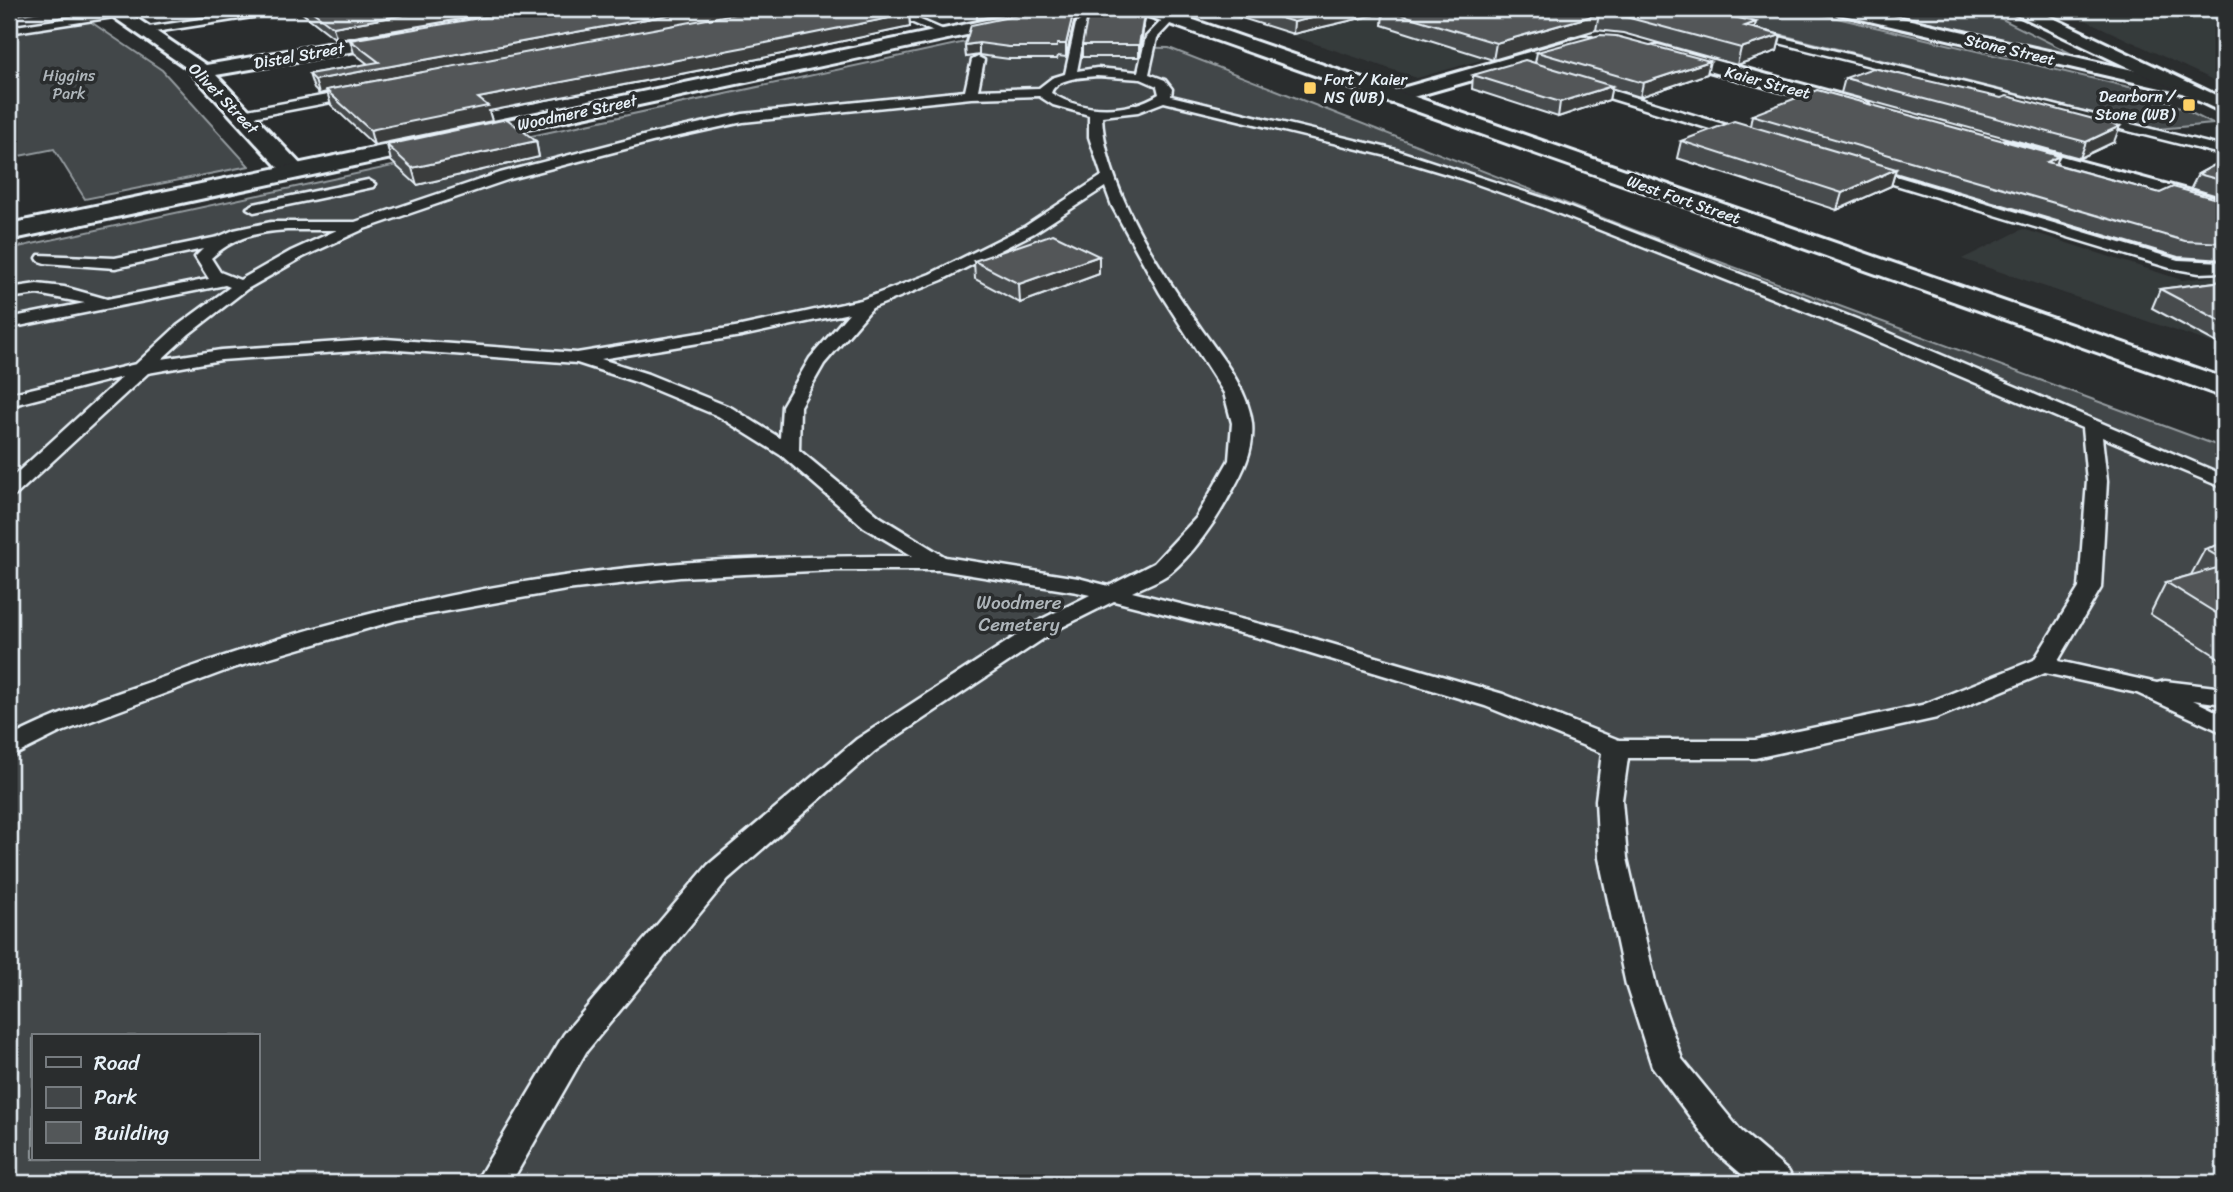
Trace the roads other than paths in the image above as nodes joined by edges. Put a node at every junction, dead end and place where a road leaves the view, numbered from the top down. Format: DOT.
graph roads {
  1 [pos="284,9"];
  2 [pos="886,9"];
  3 [pos="1064,9"];
  4 [pos="1101,9"];
  5 [pos="1145,9"];
  6 [pos="1841,9"];
  7 [pos="2020,9"];
  8 [pos="114,11"];
  9 [pos="1170,18"];
  10 [pos="1737,29"];
  11 [pos="9,30"];
  12 [pos="142,31"];
  13 [pos="947,34"];
  14 [pos="415,35"];
  15 [pos="1605,39"];
  16 [pos="1642,47"];
  17 [pos="978,60"];
  18 [pos="1510,64"];
  19 [pos="201,72"];
  20 [pos="1536,72"];
  21 [pos="1070,76"];
  22 [pos="1143,76"];
  23 [pos="1563,80"];
  24 [pos="2182,87"];
  25 [pos="377,89"];
  26 [pos="1045,92"];
  27 [pos="971,94"];
  28 [pos="1392,97"];
  29 [pos="1162,98"];
  30 [pos="2224,107"];
  31 [pos="1095,110"];
  32 [pos="1880,113"];
  33 [pos="242,116"];
  34 [pos="1763,140"];
  35 [pos="1986,142"];
  36 [pos="2224,151"];
  37 [pos="1856,168"];
  38 [pos="295,172"];
  39 [pos="1109,178"];
  40 [pos="242,183"];
  41 [pos="368,184"];
  42 [pos="254,208"];
  43 [pos="2224,208"];
  44 [pos="359,226"];
  45 [pos="262,228"];
  46 [pos="9,232"];
  47 [pos="226,239"];
  48 [pos="45,258"];
  49 [pos="2224,267"];
  50 [pos="233,283"];
  51 [pos="9,293"];
  52 [pos="107,303"];
  53 [pos="866,304"];
  54 [pos="9,323"];
  55 [pos="577,358"];
  56 [pos="142,367"];
  57 [pos="2224,388"];
  58 [pos="9,400"];
  59 [pos="2091,425"];
  60 [pos="789,452"];
  61 [pos="2224,482"];
  62 [pos="9,491"];
  63 [pos="940,563"];
  64 [pos="1111,594"];
  65 [pos="2043,665"];
  66 [pos="2144,687"];
  67 [pos="2224,696"];
  68 [pos="2224,725"];
  69 [pos="9,749"];
  70 [pos="1616,749"];
  71 [pos="492,1183"];
  72 [pos="1777,1183"];
  1 -- 12 [label="lane"];
  2 -- 13 [label="lane"];
  3 -- 13 [label="street, Woodmere Street"];
  4 -- 21 [label="lane"];
  5 -- 9 [label="street, West Fort Street"];
  6 -- 24 [label="street, Stone Street"];
  7 -- 24 [label="street"];
  8 -- 11 [label="lane"];
  8 -- 12 [label="street, Olivet Street"];
  9 -- 22 [label="lane"];
  9 -- 28 [label="street, West Fort Street"];
  10 -- 36 [label="lane"];
  12 -- 19 [label="street, Olivet Street"];
  13 -- 38 [label="street, Woodmere Street"];
  14 -- 19 [label="street, Distel Street"];
  15 -- 18 [label="street"];
  16 -- 32 [label="street, Kaier Street"];
  17 -- 27 [label="lane"];
  18 -- 20 [label="lane"];
  18 -- 28 [label="street"];
  19 -- 33 [label="street, Olivet Street"];
  21 -- 22 [label="lane"];
  21 -- 26 [label="lane"];
  22 -- 29 [label="lane"];
  23 -- 34 [label="lane"];
  24 -- 30 [label="street"];
  25 -- 33 [label="lane"];
  26 -- 27 [label="lane"];
  26 -- 31 [label="lane"];
  27 -- 44 [label="lane"];
  28 -- 57 [label="street, West Fort Street"];
  29 -- 31 [label="lane"];
  29 -- 59 [label="lane"];
  31 -- 39 [label="lane"];
  33 -- 38 [label="street, Olivet Street"];
  35 -- 43 [label="street"];
  37 -- 49 [label="lane"];
  38 -- 40 [label="street, Woodmere Street"];
  39 -- 53 [label="lane"];
  39 -- 64 [label="lane"];
  40 -- 42 [label="lane"];
  40 -- 46 [label="street, Woodmere Street"];
  41 -- 42 [label="lane"];
  42 -- 45 [label="lane"];
  44 -- 45 [label="lane"];
  44 -- 50 [label="lane"];
  45 -- 47 [label="lane"];
  47 -- 48 [label="lane"];
  47 -- 50 [label="lane"];
  50 -- 52 [label="lane"];
  50 -- 56 [label="lane"];
  51 -- 52 [label="lane"];
  52 -- 54 [label="lane"];
  53 -- 55 [label="lane"];
  53 -- 60 [label="lane"];
  55 -- 56 [label="lane"];
  55 -- 60 [label="lane"];
  56 -- 58 [label="lane"];
  56 -- 62 [label="lane"];
  59 -- 61 [label="lane"];
  59 -- 65 [label="lane"];
  60 -- 63 [label="lane"];
  63 -- 64 [label="lane"];
  63 -- 69 [label="lane"];
  64 -- 70 [label="lane"];
  64 -- 71 [label="lane"];
  65 -- 66 [label="lane"];
  65 -- 70 [label="lane"];
  66 -- 67 [label="lane"];
  66 -- 68 [label="lane"];
  70 -- 72 [label="lane"];
}
